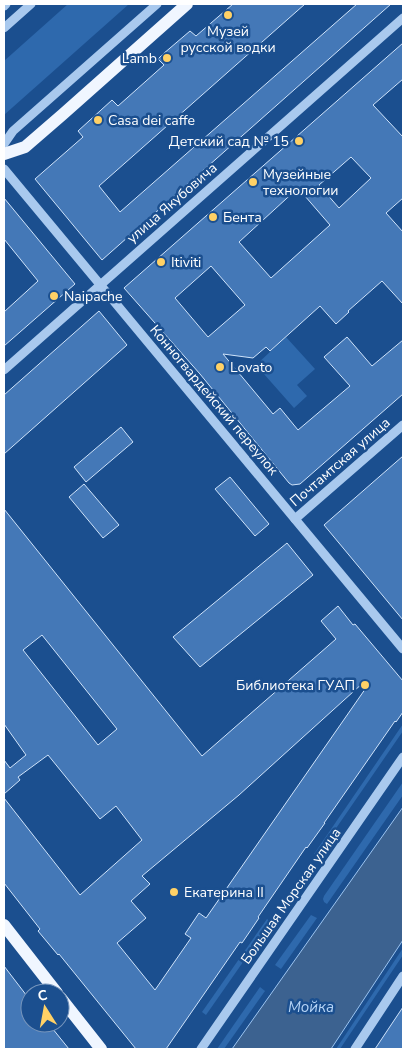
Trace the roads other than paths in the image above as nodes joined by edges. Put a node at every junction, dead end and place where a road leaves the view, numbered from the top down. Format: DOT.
graph roads {
  1 [pos="31,4"];
  2 [pos="157,4"];
  3 [pos="187,4"];
  4 [pos="403,18"];
  5 [pos="4,28"];
  6 [pos="4,144"];
  7 [pos="4,154"];
  8 [pos="4,169"];
  9 [pos="100,285"];
  10 [pos="4,370"];
  11 [pos="403,425"];
  12 [pos="296,519"];
  13 [pos="403,649"];
  14 [pos="403,758"];
  15 [pos="4,925"];
  16 [pos="403,976"];
  17 [pos="49,983"];
  18 [pos="70,1009"];
  19 [pos="101,1049"];
  20 [pos="201,1049"];
  21 [pos="355,1049"];
  1 -- 5 [label="street"];
  2 -- 6 [label="street"];
  3 -- 7 [label="main road"];
  4 -- 9 [label="street, улица Якубовича"];
  8 -- 9 [label="street, Конногвардейский переулок"];
  9 -- 10 [label="street, улица Якубовича"];
  9 -- 12 [label="street, Конногвардейский переулок"];
  11 -- 12 [label="street, Почтамтская улица"];
  12 -- 13 [label="street, Конногвардейский переулок"];
  14 -- 20 [label="street, Большая Морская улица"];
  15 -- 17 [label="main road"];
  16 -- 21 [label="street"];
  18 -- 19 [label="main road"];
}
